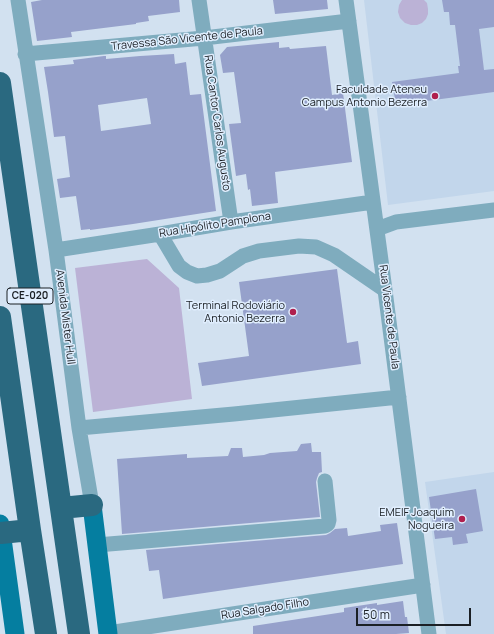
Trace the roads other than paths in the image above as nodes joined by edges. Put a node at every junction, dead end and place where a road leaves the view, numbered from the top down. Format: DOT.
graph roads {
  1 [pos="18,0"];
  2 [pos="199,0"];
  3 [pos="346,0"];
  4 [pos="348,21"];
  5 [pos="204,38"];
  6 [pos="25,54"];
  7 [pos="0,83"];
  8 [pos="374,202"];
  9 [pos="494,210"];
  10 [pos="231,222"];
  11 [pos="377,229"];
  12 [pos="160,234"];
  13 [pos="56,250"];
  14 [pos="385,290"];
  15 [pos="0,317"];
  16 [pos="399,397"];
  17 [pos="79,428"];
  18 [pos="325,481"];
  19 [pos="92,505"];
  20 [pos="60,508"];
  21 [pos="0,530"];
  22 [pos="30,530"];
  23 [pos="97,545"];
  24 [pos="422,585"];
  25 [pos="15,634"];
  26 [pos="46,634"];
  27 [pos="79,634"];
  28 [pos="108,634"];
  29 [pos="429,634"];
  1 -- 6 [label="street, Avenida Mister Hull"];
  2 -- 5 [label="street, Rua Cantor Carlos Augusto"];
  3 -- 4 [label="street, Rua Vicente de Paula"];
  4 -- 5 [label="street, Travessa São Vicente de Paula"];
  4 -- 8 [label="street, Rua Vicente de Paula"];
  5 -- 6 [label="street, Travessa São Vicente de Paula"];
  5 -- 10 [label="street, Rua Cantor Carlos Augusto"];
  6 -- 13 [label="street, Avenida Mister Hull"];
  7 -- 20 [label="highway, CE-020"];
  8 -- 10 [label="street, Rua Hipólito Pamplona"];
  8 -- 11 [label="street, Rua Vicente de Paula"];
  9 -- 11 [label="street"];
  10 -- 12 [label="street, Rua Hipólito Pamplona"];
  11 -- 14 [label="street, Rua Vicente de Paula"];
  12 -- 13 [label="street, Rua Hipólito Pamplona"];
  12 -- 14 [label="street"];
  13 -- 17 [label="street, Avenida Mister Hull"];
  14 -- 16 [label="street, Rua Vicente de Paula"];
  15 -- 22 [label="highway, CE-020"];
  16 -- 17 [label="street"];
  16 -- 24 [label="street, Rua Vicente de Paula"];
  17 -- 19 [label="street, Avenida Mister Hull"];
  18 -- 23 [label="street"];
  19 -- 20 [label="highway"];
  19 -- 23 [label="main road, Avenida Mister Hull"];
  20 -- 27 [label="highway, CE-020"];
  21 -- 22 [label="highway"];
  21 -- 25 [label="main road"];
  22 -- 26 [label="highway, CE-020"];
  23 -- 28 [label="main road, Avenida Mister Hull"];
  24 -- 28 [label="street, Rua Salgado Filho"];
  24 -- 29 [label="street, Rua Vicente de Paula"];
}
